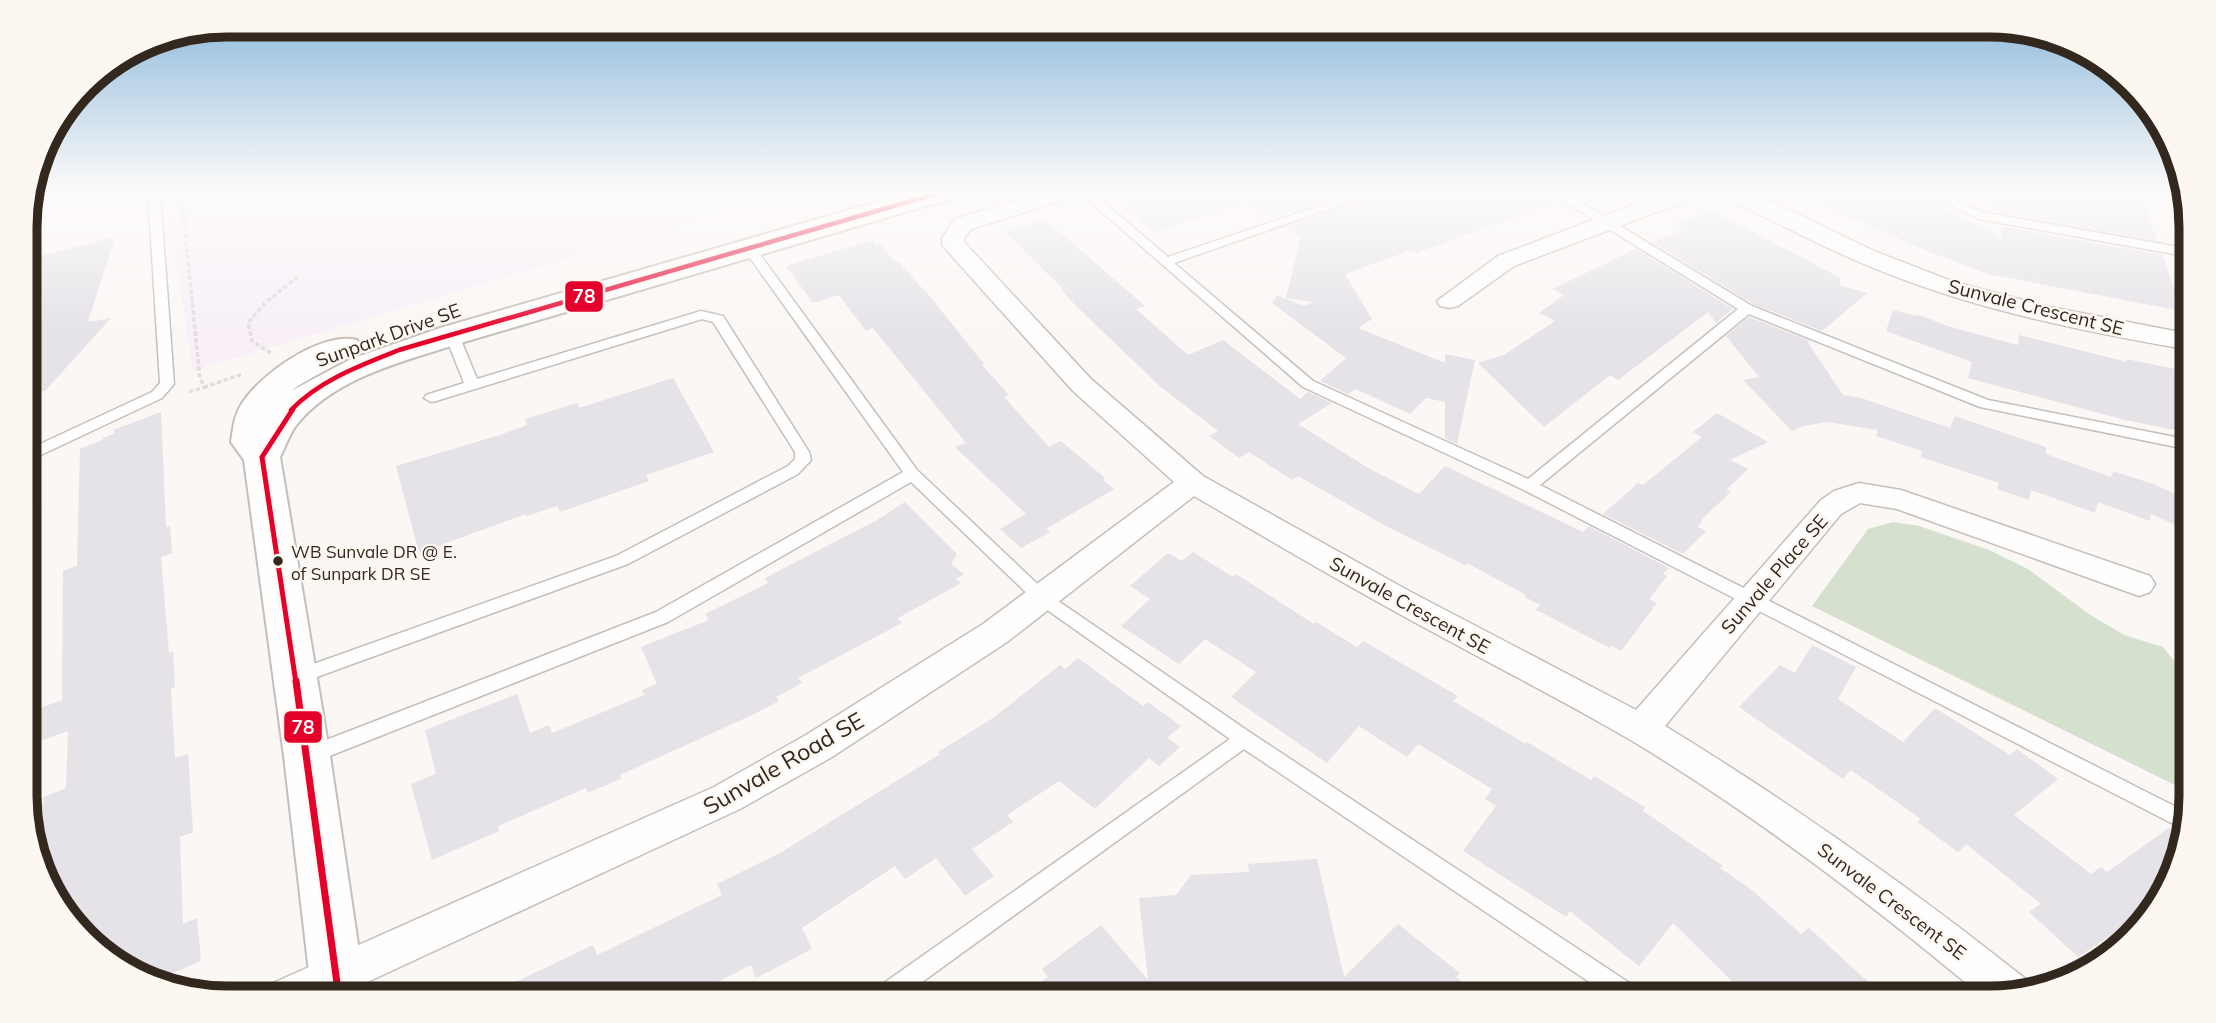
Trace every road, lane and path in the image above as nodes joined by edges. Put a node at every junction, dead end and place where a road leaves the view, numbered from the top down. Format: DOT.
graph roads {
  1 [pos="157,240"];
  2 [pos="186,240"];
  3 [pos="691,240"];
  4 [pos="774,240"];
  5 [pos="953,240"];
  6 [pos="1140,240"];
  7 [pos="1228,240"];
  8 [pos="1565,240"];
  9 [pos="1634,240"];
  10 [pos="1829,240"];
  11 [pos="2114,240"];
  12 [pos="749,248"];
  13 [pos="2179,252"];
  14 [pos="1164,261"];
  15 [pos="300,275"];
  16 [pos="1449,300"];
  17 [pos="1747,309"];
  18 [pos="452,335"];
  19 [pos="2179,340"];
  20 [pos="274,355"];
  21 [pos="252,370"];
  22 [pos="472,385"];
  23 [pos="431,398"];
  24 [pos="2179,443"];
  25 [pos="37,452"];
  26 [pos="262,457"];
  27 [pos="912,474"];
  28 [pos="1193,483"];
  29 [pos="1529,486"];
  30 [pos="2139,584"];
  31 [pos="1042,598"];
  32 [pos="1753,598"];
  33 [pos="295,678"];
  34 [pos="1641,729"];
  35 [pos="1244,739"];
  36 [pos="307,756"];
  37 [pos="2178,818"];
  38 [pos="337,986"];
  39 [pos="341,986"];
  40 [pos="898,986"];
  41 [pos="1614,986"];
  42 [pos="2001,986"];
  1 -- 25 [label="lane"];
  2 -- 21 [label="path"];
  3 -- 26 [label="street, Sunpark Drive SE"];
  4 -- 12 [label="street, Sunpark Drive SE"];
  5 -- 28 [label="street, Sunvale Crescent SE"];
  6 -- 14 [label="lane"];
  7 -- 14 [label="lane"];
  8 -- 16 [label="street"];
  9 -- 17 [label="lane"];
  10 -- 19 [label="street, Sunvale Crescent SE"];
  11 -- 13 [label="lane"];
  12 -- 18 [label="street, Sunpark Drive SE"];
  12 -- 27 [label="lane"];
  14 -- 29 [label="lane"];
  15 -- 20 [label="path"];
  17 -- 24 [label="lane"];
  17 -- 29 [label="lane"];
  18 -- 22 [label="lane"];
  18 -- 26 [label="street, Sunpark Drive SE"];
  22 -- 23 [label="lane"];
  22 -- 33 [label="lane"];
  26 -- 33 [label="street"];
  27 -- 31 [label="lane"];
  27 -- 36 [label="lane"];
  28 -- 31 [label="street, Sunvale Road SE"];
  28 -- 34 [label="street, Sunvale Crescent SE"];
  29 -- 32 [label="lane"];
  30 -- 32 [label="street, Sunvale Place SE"];
  31 -- 35 [label="lane"];
  31 -- 39 [label="street, Sunvale Road SE"];
  32 -- 34 [label="street, Sunvale Place SE"];
  32 -- 37 [label="lane"];
  33 -- 36 [label="street"];
  34 -- 42 [label="street, Sunvale Crescent SE"];
  35 -- 40 [label="lane"];
  35 -- 41 [label="lane"];
  36 -- 38 [label="street"];
}
